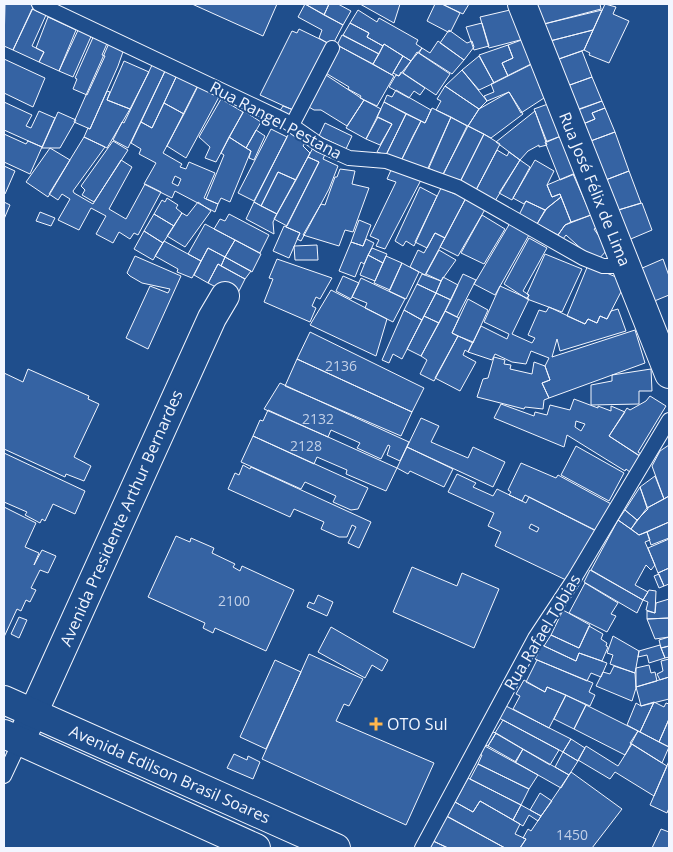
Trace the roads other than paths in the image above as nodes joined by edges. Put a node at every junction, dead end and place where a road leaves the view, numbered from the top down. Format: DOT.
graph roads {
  1 [pos="38,4"];
  2 [pos="522,4"];
  3 [pos="332,48"];
  4 [pos="292,125"];
  5 [pos="626,266"];
  6 [pos="225,296"];
  7 [pos="669,317"];
  8 [pos="664,345"];
  9 [pos="669,374"];
  10 [pos="669,420"];
  11 [pos="4,700"];
  12 [pos="34,713"];
  13 [pos="12,738"];
  14 [pos="4,776"];
  15 [pos="256,848"];
  16 [pos="336,848"];
  17 [pos="422,848"];
  1 -- 4 [label="lane, Rua Rangel Pestana"];
  2 -- 5 [label="street, Rua José Félix de Lima"];
  3 -- 4 [label="lane"];
  4 -- 5 [label="lane, Rua Rangel Pestana"];
  5 -- 8 [label="street, Rua José Félix de Lima"];
  6 -- 12 [label="street, Avenida Presidente Arthur Bernardes"];
  7 -- 8 [label="street"];
  8 -- 9 [label="street, Rua José Félix de Lima"];
  10 -- 17 [label="lane, Rua Rafael Tobias"];
  11 -- 12 [label="street, Avenida Edilson Brasil Soares"];
  12 -- 13 [label="street, Avenida Presidente Arthur Bernardes"];
  12 -- 16 [label="street, Avenida Edilson Brasil Soares"];
  13 -- 14 [label="lane"];
  13 -- 15 [label="street, Avenida Edilson Brasil Soares"];
}
